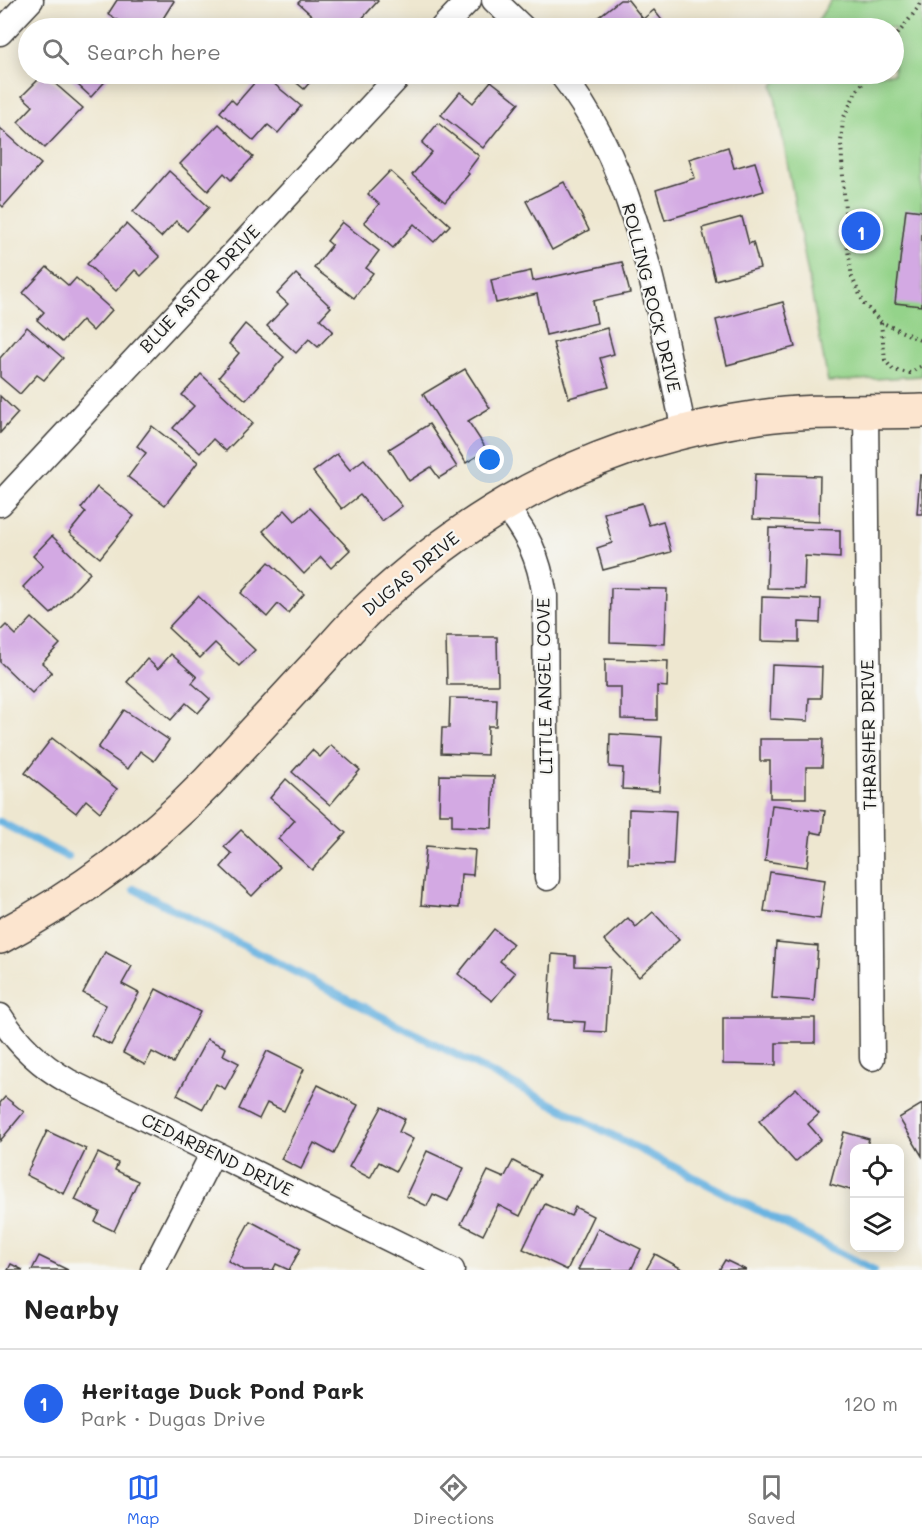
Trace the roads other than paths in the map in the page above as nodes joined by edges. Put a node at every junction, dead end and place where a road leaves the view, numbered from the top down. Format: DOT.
graph roads {
  1 [pos="31,0"];
  2 [pos="469,0"];
  3 [pos="494,0"];
  4 [pos="452,18"];
  5 [pos="513,18"];
  6 [pos="0,33"];
  7 [pos="392,84"];
  8 [pos="568,84"];
  9 [pos="866,411"];
  10 [pos="922,411"];
  11 [pos="684,430"];
  12 [pos="0,504"];
  13 [pos="504,504"];
  14 [pos="547,878"];
  15 [pos="0,937"];
  16 [pos="0,1016"];
  17 [pos="872,1058"];
  18 [pos="213,1153"];
  19 [pos="153,1270"];
  20 [pos="452,1270"];
  1 -- 6 [label="street"];
  2 -- 4 [label="street"];
  3 -- 5 [label="street"];
  7 -- 12 [label="street, BLUE ASTOR DRIVE"];
  8 -- 11 [label="street, ROLLING ROCK DRIVE"];
  9 -- 10 [label="street, DUGAS DRIVE"];
  9 -- 11 [label="street, DUGAS DRIVE"];
  9 -- 17 [label="street, THRASHER DRIVE"];
  11 -- 13 [label="street, DUGAS DRIVE"];
  13 -- 14 [label="street, LITTLE ANGEL COVE"];
  13 -- 15 [label="street, DUGAS DRIVE"];
  16 -- 18 [label="street, CEDARBEND DRIVE"];
  18 -- 19 [label="street"];
  18 -- 20 [label="street, CEDARBEND DRIVE"];
}
